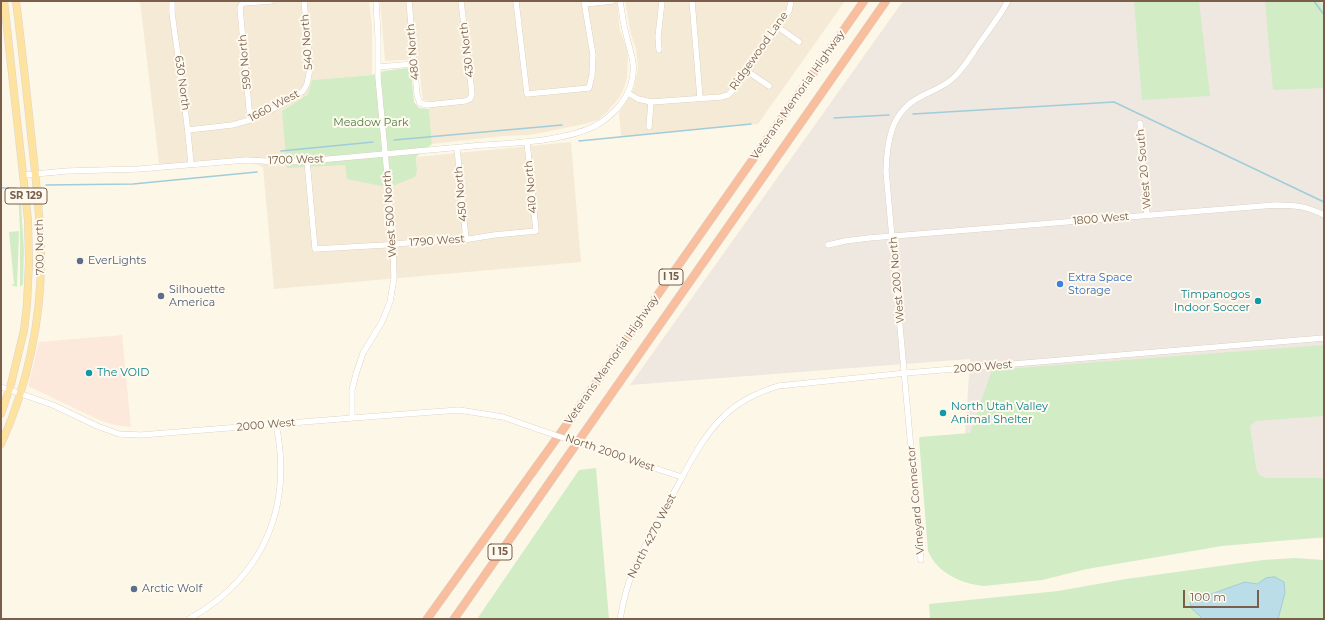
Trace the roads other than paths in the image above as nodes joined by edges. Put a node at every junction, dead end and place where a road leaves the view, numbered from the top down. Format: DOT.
graph roads {
  1 [pos="4,1"];
  2 [pos="16,1"];
  3 [pos="172,1"];
  4 [pos="271,1"];
  5 [pos="304,1"];
  6 [pos="376,1"];
  7 [pos="408,1"];
  8 [pos="461,1"];
  9 [pos="516,1"];
  10 [pos="612,1"];
  11 [pos="620,1"];
  12 [pos="662,1"];
  13 [pos="692,1"];
  14 [pos="791,1"];
  15 [pos="864,1"];
  16 [pos="886,1"];
  17 [pos="1008,1"];
  18 [pos="584,3"];
  19 [pos="778,27"];
  20 [pos="799,42"];
  21 [pos="659,50"];
  22 [pos="414,64"];
  23 [pos="378,67"];
  24 [pos="747,71"];
  25 [pos="307,84"];
  26 [pos="768,86"];
  27 [pos="628,93"];
  28 [pos="700,98"];
  29 [pos="651,102"];
  30 [pos="420,103"];
  31 [pos="250,120"];
  32 [pos="1140,122"];
  33 [pos="649,127"];
  34 [pos="188,130"];
  35 [pos="527,142"];
  36 [pos="457,148"];
  37 [pos="386,154"];
  38 [pos="308,161"];
  39 [pos="191,165"];
  40 [pos="36,174"];
  41 [pos="24,175"];
  42 [pos="1147,215"];
  43 [pos="1324,215"];
  44 [pos="536,231"];
  45 [pos="893,236"];
  46 [pos="466,240"];
  47 [pos="393,245"];
  48 [pos="828,245"];
  49 [pos="1324,338"];
  50 [pos="906,373"];
  51 [pos="1,387"];
  52 [pos="9,390"];
  53 [pos="20,393"];
  54 [pos="1,414"];
  55 [pos="352,418"];
  56 [pos="276,424"];
  57 [pos="537,429"];
  58 [pos="911,440"];
  59 [pos="2,442"];
  60 [pos="682,477"];
  61 [pos="921,560"];
  62 [pos="189,619"];
  63 [pos="427,619"];
  64 [pos="454,619"];
  65 [pos="620,619"];
  1 -- 41 [label="main road, 700 North / SR 129"];
  2 -- 40 [label="main road, 700 North / SR 129"];
  3 -- 34 [label="street, 630 North"];
  4 -- 31 [label="street, 590 North"];
  5 -- 25 [label="street, 540 North"];
  6 -- 23 [label="street, West 500 North"];
  7 -- 22 [label="street, 480 North"];
  8 -- 30 [label="street, 430 North"];
  9 -- 18 [label="street"];
  10 -- 18 [label="street"];
  11 -- 27 [label="street, 1700 West"];
  12 -- 21 [label="street"];
  13 -- 28 [label="street"];
  14 -- 19 [label="street, Ridgewood Lane"];
  15 -- 63 [label="highway, Veterans Memorial Highway / I 15"];
  16 -- 64 [label="highway, Veterans Memorial Highway / I 15"];
  17 -- 45 [label="street, West 200 North"];
  19 -- 20 [label="street"];
  19 -- 24 [label="street, Ridgewood Lane"];
  22 -- 23 [label="street"];
  22 -- 30 [label="street, 480 North"];
  23 -- 37 [label="street, West 500 North"];
  24 -- 26 [label="street"];
  24 -- 28 [label="street, Ridgewood Lane"];
  25 -- 31 [label="street, 1660 West"];
  27 -- 29 [label="street, Ridgewood Lane"];
  27 -- 35 [label="street, 1700 West"];
  28 -- 29 [label="street, Ridgewood Lane"];
  29 -- 33 [label="street"];
  31 -- 34 [label="street, 1660 West"];
  32 -- 42 [label="street, West 20 South"];
  34 -- 39 [label="street, 630 North"];
  35 -- 36 [label="street, 1700 West"];
  35 -- 44 [label="street, 410 North"];
  36 -- 37 [label="street, 1700 West"];
  36 -- 46 [label="street, 450 North"];
  37 -- 38 [label="street, 1700 West"];
  37 -- 47 [label="street, West 500 North"];
  38 -- 39 [label="street, 1700 West"];
  38 -- 47 [label="street, 1790 West"];
  39 -- 40 [label="street, 1700 West"];
  40 -- 41 [label="street, 1700 West"];
  40 -- 53 [label="main road, 700 North / SR 129"];
  41 -- 52 [label="main road, 700 North / SR 129"];
  42 -- 43 [label="street, 1800 West"];
  42 -- 45 [label="street, 1800 West"];
  44 -- 46 [label="street, 1790 West"];
  45 -- 48 [label="street, 1800 West"];
  45 -- 50 [label="street, West 200 North"];
  46 -- 47 [label="street, 1790 West"];
  47 -- 55 [label="street, West 500 North"];
  49 -- 50 [label="street, 2000 West"];
  50 -- 58 [label="street, West 200 North"];
  50 -- 60 [label="street, 2000 West"];
  51 -- 52 [label="street, 2000 West"];
  52 -- 53 [label="street, 2000 West"];
  52 -- 54 [label="main road, 700 North / SR 129"];
  53 -- 56 [label="street, 2000 West"];
  53 -- 59 [label="main road, 700 North / SR 129"];
  55 -- 56 [label="street, 2000 West"];
  55 -- 57 [label="street, 2000 West"];
  56 -- 62 [label="street"];
  57 -- 60 [label="street, North 2000 West, bridge"];
  58 -- 61 [label="street, Vineyard Connector"];
  60 -- 65 [label="street, North 4270 West"];
}
